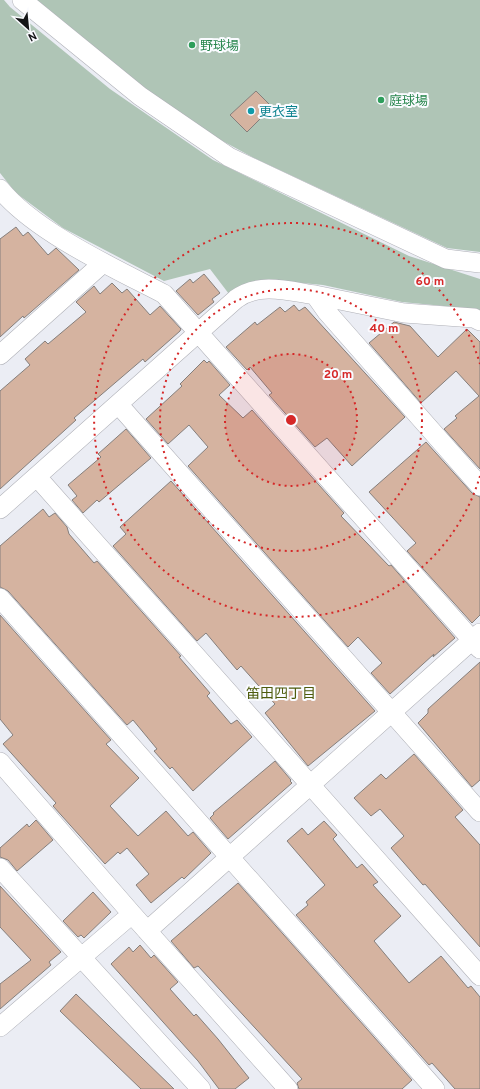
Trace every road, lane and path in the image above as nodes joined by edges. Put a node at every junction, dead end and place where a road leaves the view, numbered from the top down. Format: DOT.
graph roads {
  1 [pos="22,0"];
  2 [pos="3,201"];
  3 [pos="104,263"];
  4 [pos="480,263"];
  5 [pos="315,295"];
  6 [pos="480,321"];
  7 [pos="200,332"];
  8 [pos="0,355"];
  9 [pos="118,404"];
  10 [pos="38,477"];
  11 [pos="480,486"];
  12 [pos="0,509"];
  13 [pos="0,598"];
  14 [pos="477,640"];
  15 [pos="392,712"];
  16 [pos="0,762"];
  17 [pos="312,785"];
  18 [pos="480,812"];
  19 [pos="229,857"];
  20 [pos="0,868"];
  21 [pos="132,914"];
  22 [pos="147,931"];
  23 [pos="82,958"];
  24 [pos="480,976"];
  25 [pos="0,1027"];
  26 [pos="202,1089"];
  27 [pos="288,1089"];
  28 [pos="435,1089"];
  1 -- 4 [label="street"];
  2 -- 3 [label="street"];
  3 -- 7 [label="street"];
  3 -- 8 [label="street"];
  5 -- 6 [label="street"];
  5 -- 7 [label="street"];
  5 -- 11 [label="street"];
  7 -- 9 [label="street"];
  7 -- 14 [label="street"];
  9 -- 10 [label="street"];
  9 -- 15 [label="street"];
  10 -- 12 [label="street"];
  10 -- 17 [label="street"];
  13 -- 19 [label="street"];
  14 -- 15 [label="street"];
  15 -- 17 [label="street"];
  15 -- 18 [label="street"];
  16 -- 21 [label="street"];
  17 -- 19 [label="street"];
  17 -- 24 [label="street"];
  19 -- 22 [label="street"];
  19 -- 28 [label="street"];
  20 -- 23 [label="street"];
  21 -- 22 [label="street"];
  21 -- 23 [label="street"];
  22 -- 27 [label="street"];
  23 -- 25 [label="street"];
  23 -- 26 [label="street"];
}
